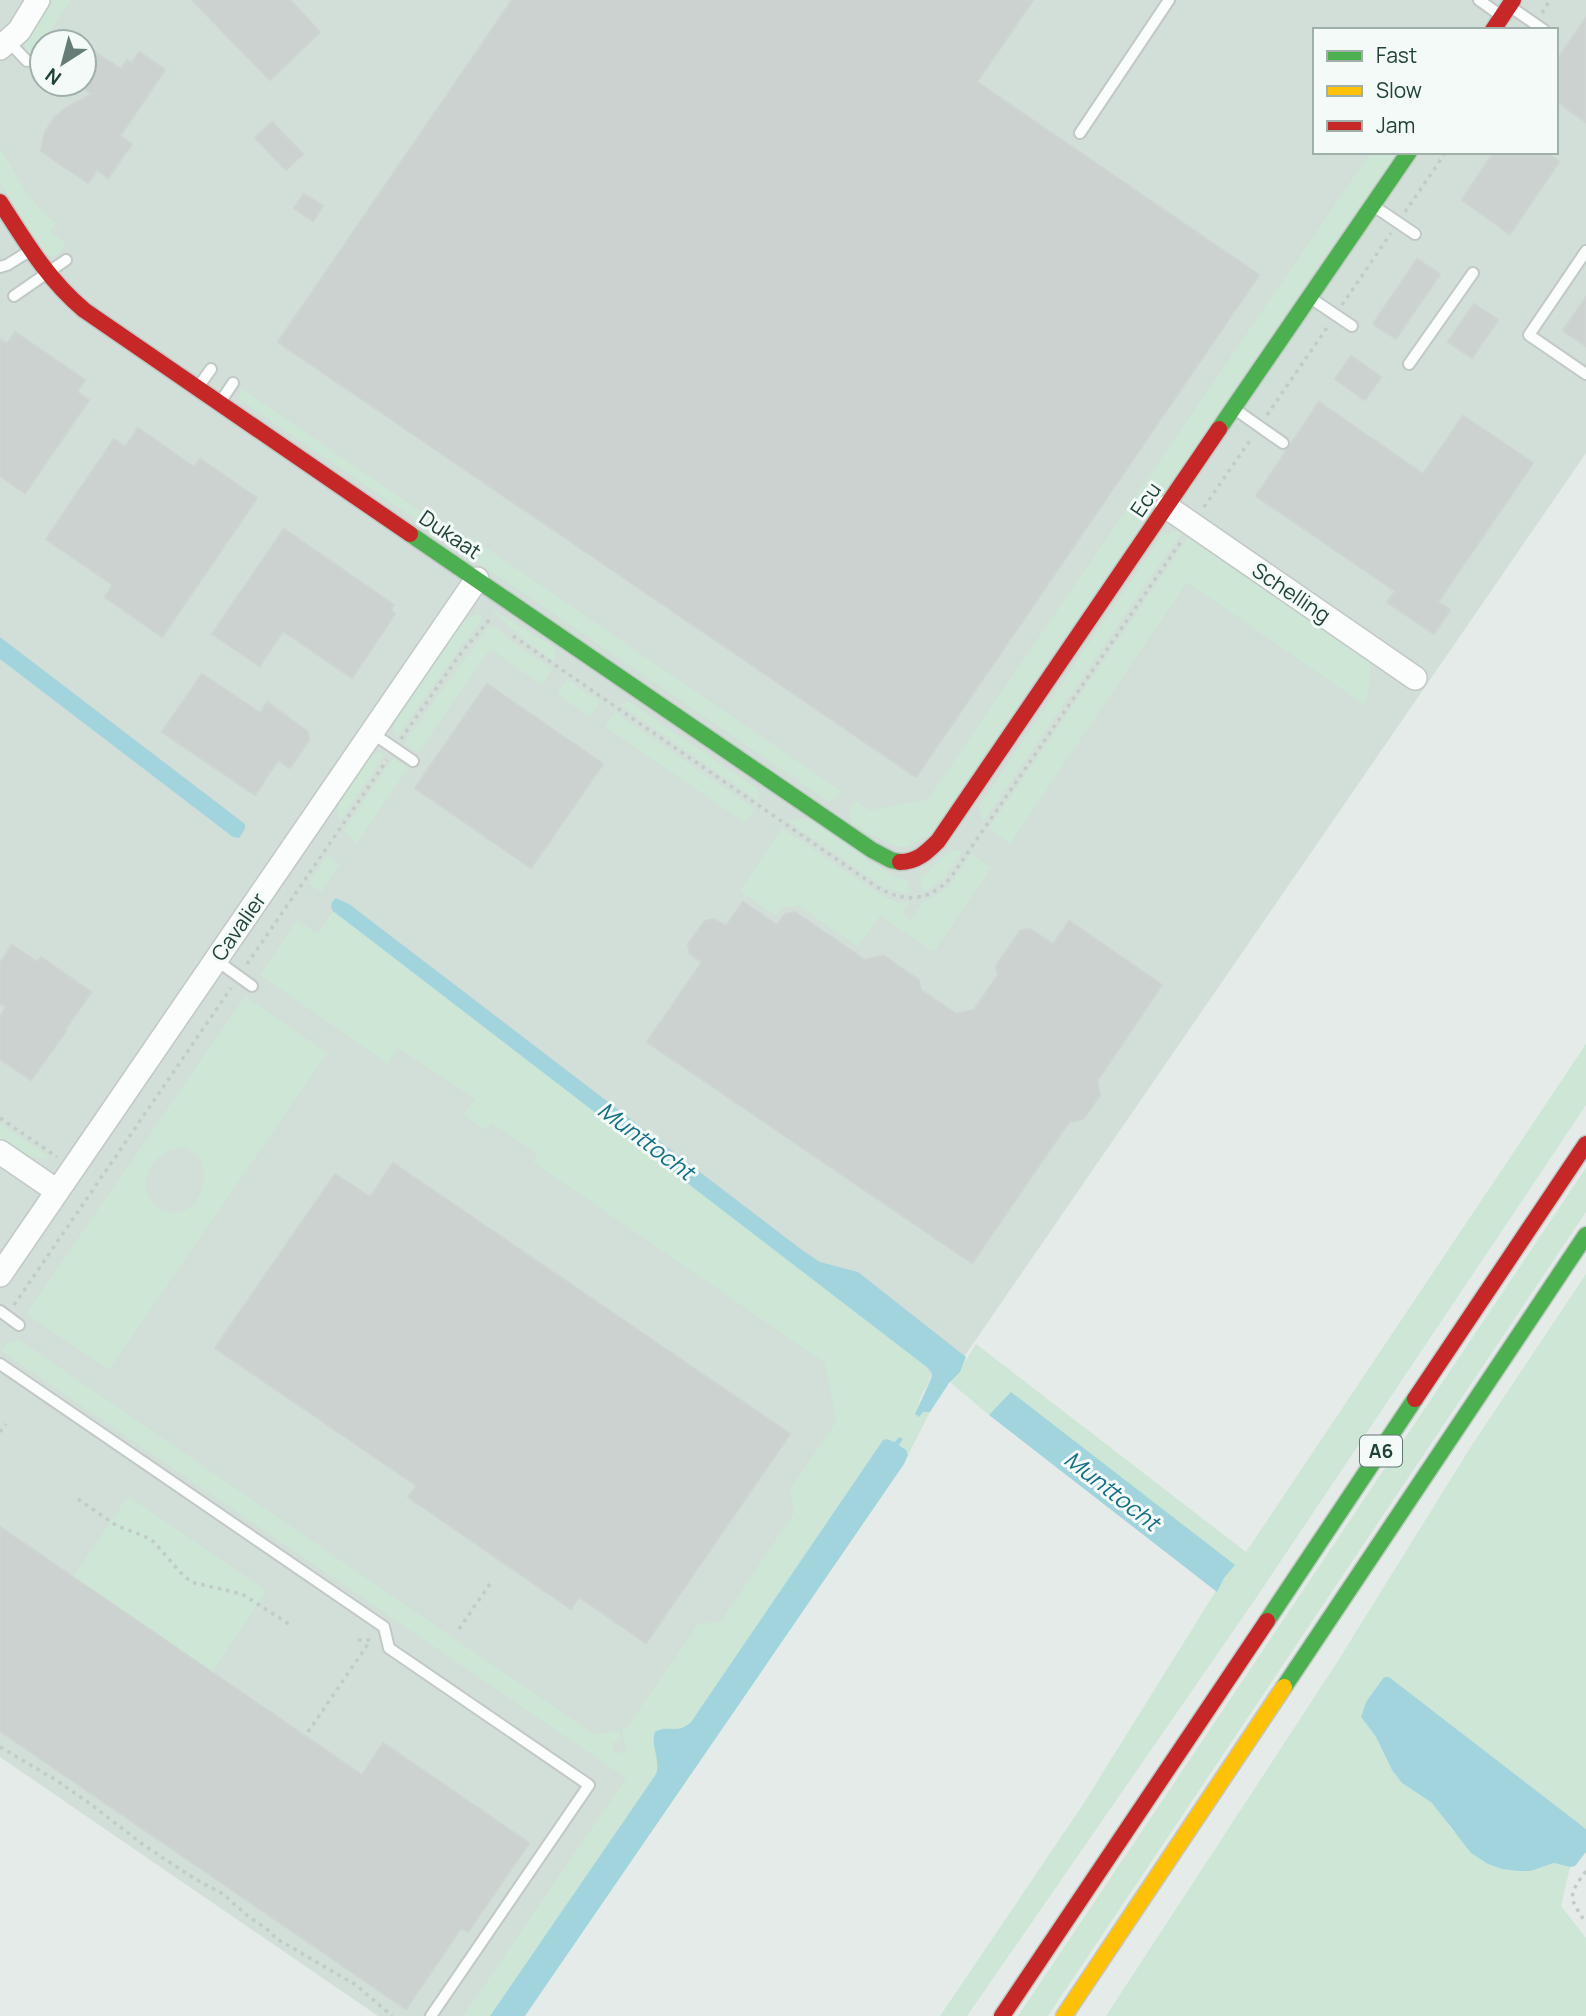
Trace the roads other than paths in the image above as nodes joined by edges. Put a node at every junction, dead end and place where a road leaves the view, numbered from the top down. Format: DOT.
graph roads {
  1 [pos="38,0"];
  2 [pos="1169,0"];
  3 [pos="1479,0"];
  4 [pos="1505,13"];
  5 [pos="1539,28"];
  6 [pos="4,45"];
  7 [pos="27,61"];
  8 [pos="1080,133"];
  9 [pos="1408,154"];
  10 [pos="0,202"];
  11 [pos="1373,205"];
  12 [pos="1415,234"];
  13 [pos="31,250"];
  14 [pos="1586,251"];
  15 [pos="66,260"];
  16 [pos="0,267"];
  17 [pos="1473,273"];
  18 [pos="46,274"];
  19 [pos="14,296"];
  20 [pos="1310,297"];
  21 [pos="1352,326"];
  22 [pos="1409,364"];
  23 [pos="211,369"];
  24 [pos="1586,374"];
  25 [pos="233,383"];
  26 [pos="198,388"];
  27 [pos="219,403"];
  28 [pos="1234,409"];
  29 [pos="1283,443"];
  30 [pos="1167,507"];
  31 [pos="477,579"];
  32 [pos="1415,678"];
  33 [pos="372,733"];
  34 [pos="413,761"];
  35 [pos="909,863"];
  36 [pos="216,960"];
  37 [pos="252,986"];
  38 [pos="1586,1144"];
  39 [pos="0,1152"];
  40 [pos="57,1191"];
  41 [pos="1586,1236"];
  42 [pos="0,1275"];
  43 [pos="0,1311"];
  44 [pos="19,1325"];
  45 [pos="0,1364"];
  46 [pos="431,2016"];
  47 [pos="1002,2016"];
  48 [pos="1064,2016"];
  1 -- 6 [label="street"];
  2 -- 8 [label="lane"];
  3 -- 4 [label="lane"];
  4 -- 5 [label="lane"];
  6 -- 7 [label="lane"];
  9 -- 11 [label="main road, Ecu"];
  10 -- 13 [label="main road, Dukaat"];
  11 -- 12 [label="lane"];
  11 -- 20 [label="main road, Ecu"];
  13 -- 16 [label="lane"];
  13 -- 18 [label="main road, Dukaat"];
  14 -- 24 [label="lane"];
  15 -- 18 [label="lane"];
  17 -- 22 [label="lane"];
  18 -- 19 [label="lane"];
  18 -- 26 [label="main road, Dukaat"];
  20 -- 21 [label="lane"];
  20 -- 28 [label="main road, Ecu"];
  23 -- 26 [label="lane"];
  25 -- 27 [label="lane"];
  26 -- 27 [label="main road, Dukaat"];
  27 -- 31 [label="main road, Dukaat"];
  28 -- 29 [label="lane"];
  28 -- 30 [label="main road, Ecu"];
  30 -- 32 [label="street, Schelling"];
  30 -- 35 [label="main road, Ecu"];
  31 -- 33 [label="street, Cavalier"];
  31 -- 35 [label="main road, Dukaat"];
  33 -- 34 [label="lane"];
  33 -- 36 [label="street, Cavalier"];
  36 -- 37 [label="lane"];
  36 -- 40 [label="street, Cavalier"];
  38 -- 47 [label="main road, A6"];
  39 -- 40 [label="street"];
  40 -- 42 [label="street, Cavalier"];
  41 -- 48 [label="main road, A6"];
  43 -- 44 [label="lane"];
  45 -- 46 [label="lane"];
}
